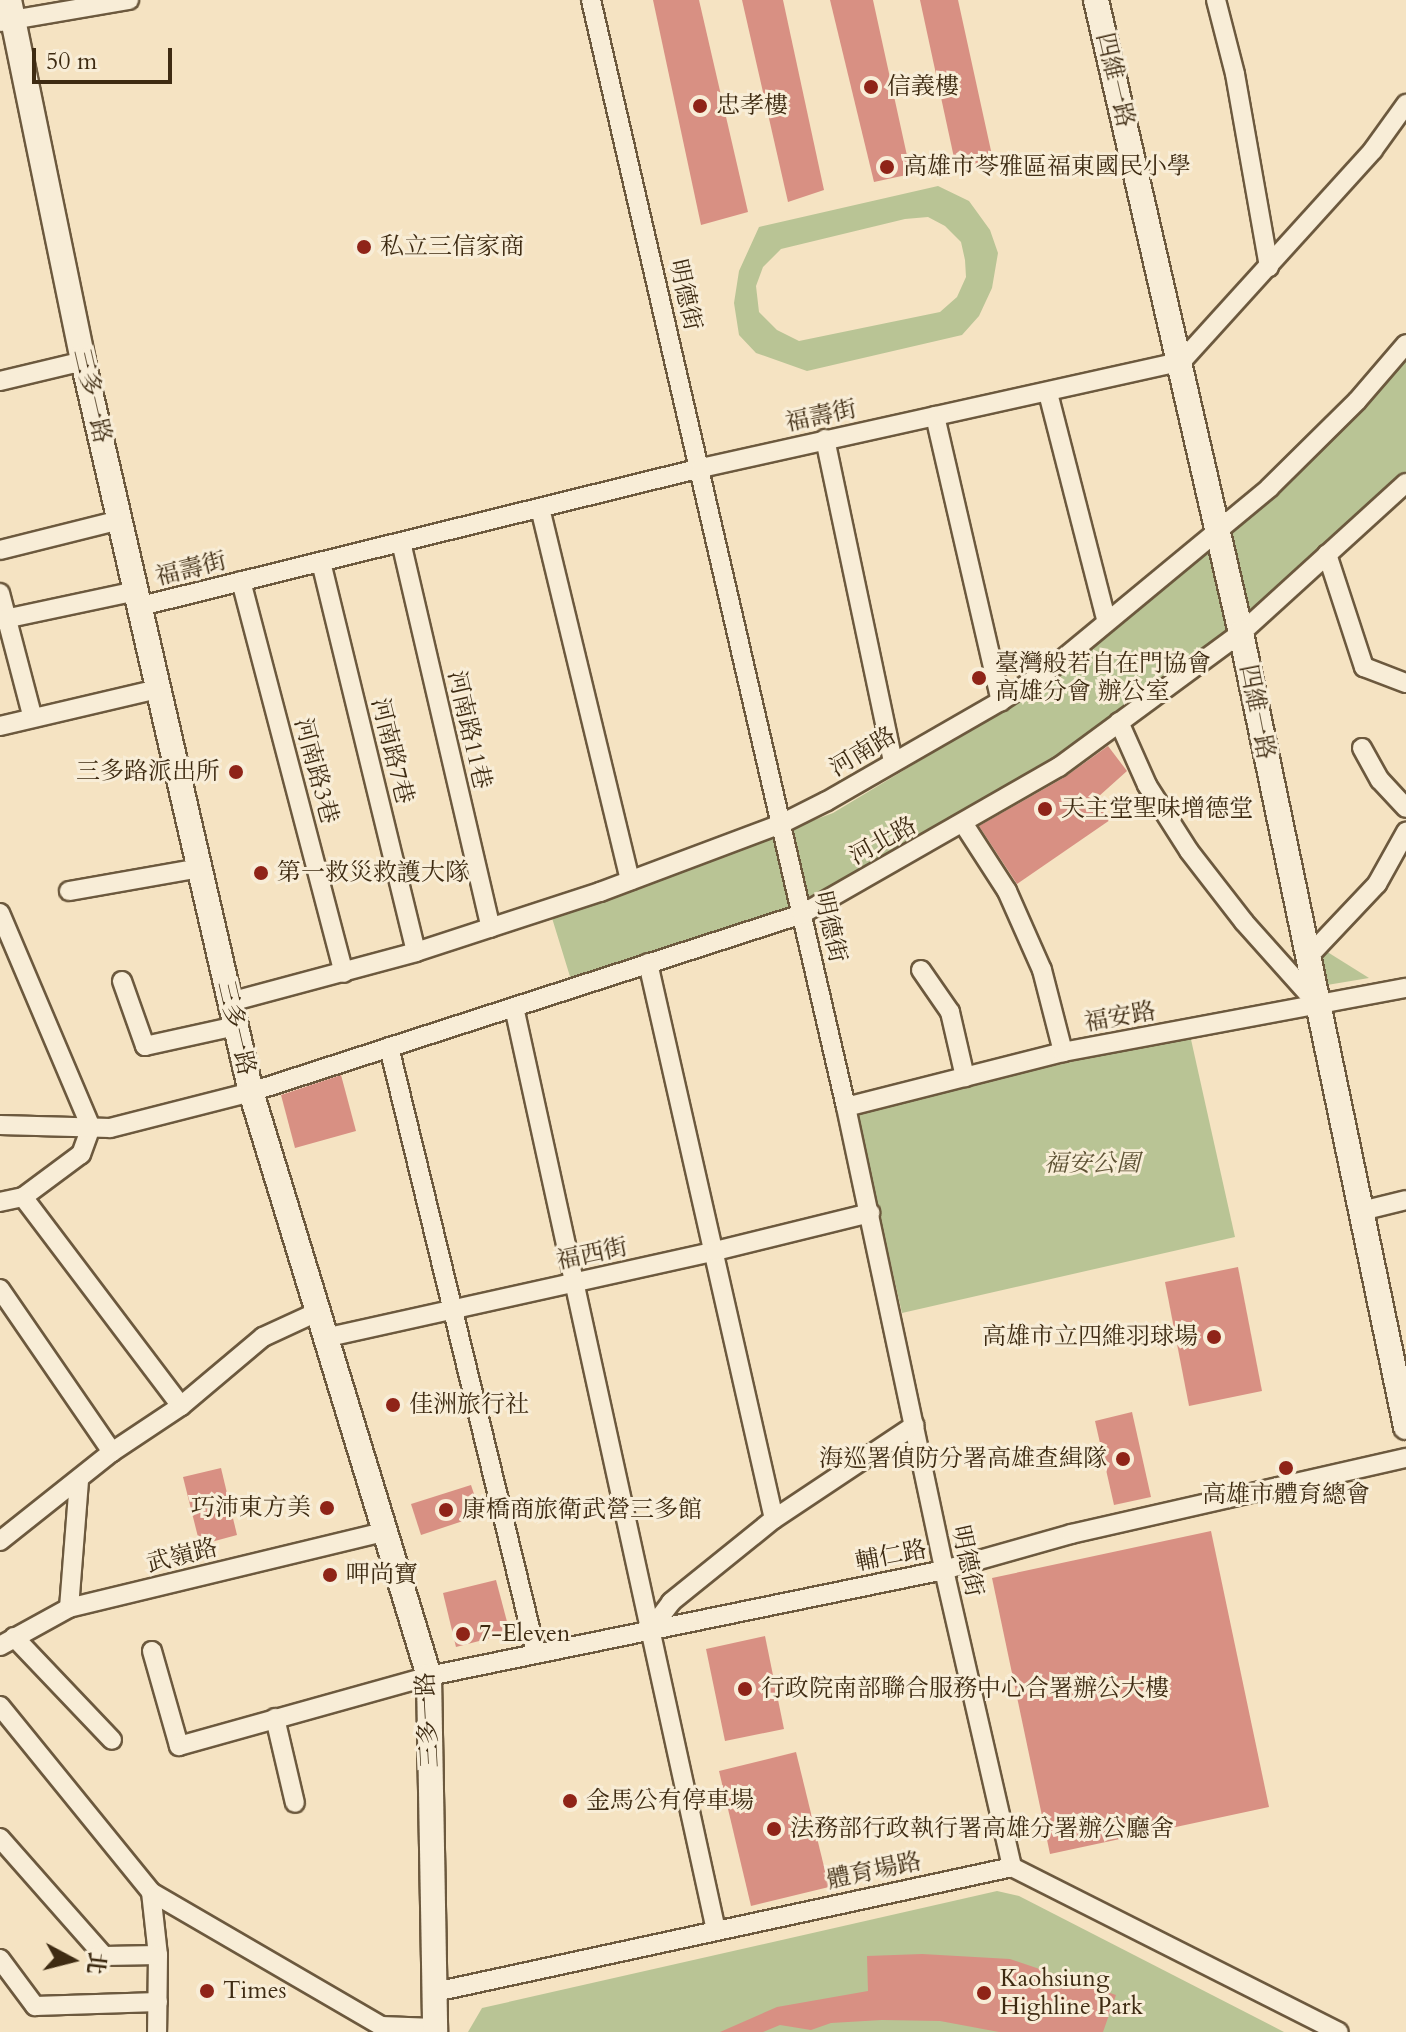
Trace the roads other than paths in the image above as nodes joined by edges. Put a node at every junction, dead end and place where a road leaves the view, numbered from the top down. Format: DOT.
graph roads {
  1 [pos="591,0"];
  2 [pos="1096,0"];
  3 [pos="1216,0"];
  4 [pos="122,1"];
  5 [pos="8,14"];
  6 [pos="1406,104"];
  7 [pos="1269,267"];
  8 [pos="1406,344"];
  9 [pos="83,361"];
  10 [pos="1181,362"];
  11 [pos="0,381"];
  12 [pos="1048,393"];
  13 [pos="935,416"];
  14 [pos="825,439"];
  15 [pos="701,468"];
  16 [pos="1406,483"];
  17 [pos="540,508"];
  18 [pos="120,520"];
  19 [pos="1217,533"];
  20 [pos="401,542"];
  21 [pos="0,550"];
  22 [pos="1327,554"];
  23 [pos="321,562"];
  24 [pos="241,581"];
  25 [pos="0,593"];
  26 [pos="139,598"];
  27 [pos="4,620"];
  28 [pos="1107,622"];
  29 [pos="1241,633"];
  30 [pos="1406,683"];
  31 [pos="158,689"];
  32 [pos="1001,701"];
  33 [pos="32,715"];
  34 [pos="1119,722"];
  35 [pos="0,726"];
  36 [pos="1362,748"];
  37 [pos="893,761"];
  38 [pos="1406,808"];
  39 [pos="963,823"];
  40 [pos="781,824"];
  41 [pos="1406,832"];
  42 [pos="199,868"];
  43 [pos="630,880"];
  44 [pos="69,891"];
  45 [pos="0,913"];
  46 [pos="802,914"];
  47 [pos="491,928"];
  48 [pos="416,952"];
  49 [pos="1307,958"];
  50 [pos="648,963"];
  51 [pos="921,970"];
  52 [pos="344,973"];
  53 [pos="122,981"];
  54 [pos="1406,988"];
  55 [pos="230,1002"];
  56 [pos="514,1007"];
  57 [pos="1319,1007"];
  58 [pos="236,1026"];
  59 [pos="389,1047"];
  60 [pos="1063,1052"];
  61 [pos="965,1077"];
  62 [pos="251,1092"];
  63 [pos="846,1107"];
  64 [pos="0,1125"];
  65 [pos="91,1127"];
  66 [pos="23,1197"];
  67 [pos="1406,1200"];
  68 [pos="0,1202"];
  69 [pos="1361,1211"];
  70 [pos="870,1213"];
  71 [pos="715,1251"];
  72 [pos="575,1282"];
  73 [pos="0,1289"];
  74 [pos="452,1310"];
  75 [pos="315,1313"];
  76 [pos="324,1338"];
  77 [pos="181,1406"];
  78 [pos="915,1425"];
  79 [pos="1406,1427"];
  80 [pos="112,1452"];
  81 [pos="1406,1458"];
  82 [pos="79,1481"];
  83 [pos="774,1519"];
  84 [pos="384,1532"];
  85 [pos="1,1539"];
  86 [pos="944,1570"];
  87 [pos="69,1608"];
  88 [pos="651,1629"];
  89 [pos="7,1641"];
  90 [pos="152,1651"];
  91 [pos="536,1653"];
  92 [pos="429,1676"];
  93 [pos="0,1706"];
  94 [pos="275,1718"];
  95 [pos="112,1740"];
  96 [pos="295,1803"];
  97 [pos="0,1838"];
  98 [pos="1012,1867"];
  99 [pos="151,1892"];
  100 [pos="716,1930"];
  101 [pos="158,1955"];
  102 [pos="0,1959"];
  103 [pos="435,1992"];
  104 [pos="158,2002"];
  105 [pos="435,2030"];
  106 [pos="157,2032"];
  107 [pos="1339,2032"];
  1 -- 15 [label="street, 明德街"];
  2 -- 10 [label="street, 四維一路"];
  3 -- 7 [label="street"];
  4 -- 5 [label="street"];
  5 -- 9 [label="street, 三多一路"];
  6 -- 7 [label="street"];
  7 -- 10 [label="street"];
  8 -- 19 [label="street, 河南路"];
  9 -- 11 [label="street"];
  9 -- 18 [label="street, 三多一路"];
  10 -- 12 [label="street, 福壽街"];
  10 -- 19 [label="street, 四維一路"];
  12 -- 13 [label="street, 福壽街"];
  12 -- 28 [label="street"];
  13 -- 14 [label="street, 福壽街"];
  13 -- 32 [label="street"];
  14 -- 15 [label="street, 福壽街"];
  14 -- 37 [label="street"];
  15 -- 17 [label="street, 福壽街"];
  15 -- 40 [label="street, 明德街"];
  16 -- 22 [label="street, 河北路"];
  17 -- 20 [label="street, 福壽街"];
  17 -- 43 [label="street"];
  18 -- 21 [label="street"];
  18 -- 26 [label="street, 三多一路"];
  19 -- 28 [label="street, 河南路"];
  19 -- 29 [label="street, 四維一路"];
  20 -- 23 [label="street, 福壽街"];
  20 -- 47 [label="street, 河南路11巷"];
  22 -- 29 [label="street, 河北路"];
  22 -- 30 [label="street"];
  23 -- 24 [label="street, 福壽街"];
  23 -- 48 [label="street, 河南路7巷"];
  24 -- 26 [label="street, 福壽街"];
  24 -- 52 [label="street, 河南路3巷"];
  25 -- 27 [label="street"];
  26 -- 27 [label="street, 福壽街"];
  26 -- 31 [label="street, 三多一路"];
  27 -- 33 [label="street"];
  28 -- 32 [label="street, 河南路"];
  29 -- 34 [label="street, 河北路"];
  29 -- 49 [label="street, 四維一路"];
  31 -- 33 [label="street"];
  31 -- 42 [label="street, 三多一路"];
  32 -- 37 [label="street, 河南路"];
  33 -- 35 [label="street"];
  34 -- 39 [label="street, 河北路"];
  34 -- 57 [label="street"];
  36 -- 38 [label="street"];
  37 -- 40 [label="street, 河南路"];
  39 -- 46 [label="street, 河北路"];
  39 -- 60 [label="street"];
  40 -- 43 [label="street, 河南路"];
  40 -- 46 [label="street, 明德街"];
  41 -- 49 [label="street"];
  42 -- 44 [label="street"];
  42 -- 55 [label="street, 三多一路"];
  43 -- 47 [label="street, 河南路"];
  45 -- 65 [label="street"];
  46 -- 50 [label="street, 河北路"];
  46 -- 63 [label="street, 明德街"];
  47 -- 48 [label="street, 河南路"];
  48 -- 52 [label="street, 河南路"];
  49 -- 57 [label="street, 四維一路"];
  50 -- 56 [label="street, 河北路"];
  50 -- 71 [label="street"];
  51 -- 61 [label="street"];
  52 -- 55 [label="street, 河南路"];
  53 -- 58 [label="street"];
  54 -- 57 [label="street, 福安路"];
  55 -- 58 [label="street, 三多一路"];
  56 -- 59 [label="street, 河北路"];
  56 -- 72 [label="street"];
  57 -- 60 [label="street, 福安路"];
  57 -- 69 [label="street, 四維一路"];
  58 -- 62 [label="street, 三多一路"];
  59 -- 62 [label="street, 河北路"];
  59 -- 74 [label="street"];
  60 -- 61 [label="street, 福安路"];
  61 -- 63 [label="street, 福安路"];
  62 -- 65 [label="street, 河北路"];
  62 -- 75 [label="street, 三多一路"];
  63 -- 70 [label="street, 明德街"];
  64 -- 65 [label="street, 河北路"];
  65 -- 66 [label="street"];
  66 -- 68 [label="street"];
  66 -- 77 [label="street"];
  67 -- 69 [label="street"];
  69 -- 79 [label="street, 四維一路"];
  70 -- 71 [label="street, 福西街"];
  70 -- 78 [label="street, 明德街"];
  71 -- 72 [label="street, 福西街"];
  71 -- 83 [label="street"];
  72 -- 74 [label="street, 福西街"];
  72 -- 88 [label="street"];
  73 -- 80 [label="street"];
  74 -- 76 [label="street, 福西街"];
  74 -- 91 [label="street"];
  75 -- 76 [label="street, 三多一路"];
  75 -- 77 [label="street"];
  76 -- 84 [label="street, 三多一路"];
  77 -- 80 [label="street"];
  78 -- 83 [label="street"];
  78 -- 86 [label="street, 明德街"];
  80 -- 82 [label="street"];
  81 -- 86 [label="street, 輔仁路"];
  82 -- 85 [label="street"];
  82 -- 87 [label="street"];
  83 -- 88 [label="street"];
  84 -- 87 [label="street, 武嶺路"];
  84 -- 92 [label="street, 三多一路"];
  86 -- 88 [label="street, 輔仁路"];
  86 -- 98 [label="street, 明德街"];
  87 -- 89 [label="street, 武嶺路"];
  88 -- 91 [label="street, 輔仁路"];
  88 -- 100 [label="street"];
  89 -- 95 [label="street"];
  90 -- 94 [label="street, 輔仁路"];
  91 -- 92 [label="street, 輔仁路"];
  92 -- 94 [label="street, 輔仁路"];
  92 -- 103 [label="street, 三多一路"];
  93 -- 99 [label="street"];
  94 -- 96 [label="street"];
  97 -- 101 [label="street"];
  98 -- 100 [label="street, 體育場路"];
  98 -- 107 [label="street"];
  99 -- 101 [label="street"];
  99 -- 105 [label="street"];
  100 -- 103 [label="street, 體育場路"];
  101 -- 104 [label="street"];
  102 -- 104 [label="street"];
  103 -- 105 [label="street, 三多一路"];
  104 -- 106 [label="street"];
}
